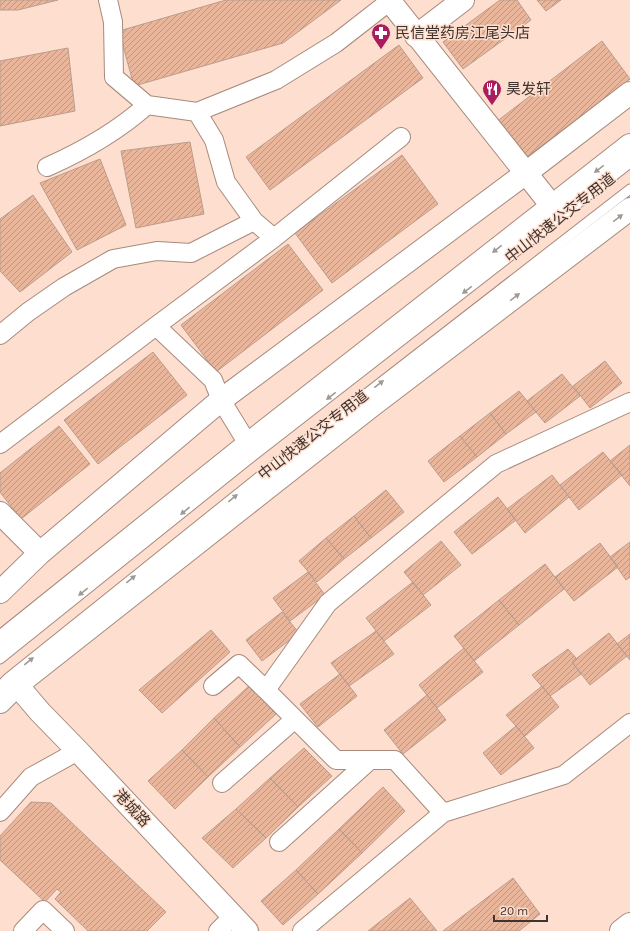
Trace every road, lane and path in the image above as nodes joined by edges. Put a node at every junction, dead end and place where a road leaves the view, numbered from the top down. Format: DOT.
graph roads {
  1 [pos="108,0"];
  2 [pos="390,0"];
  3 [pos="463,0"];
  4 [pos="416,36"];
  5 [pos="630,92"];
  6 [pos="147,105"];
  7 [pos="197,112"];
  8 [pos="401,137"];
  9 [pos="630,145"];
  10 [pos="630,163"];
  11 [pos="47,167"];
  12 [pos="526,173"];
  13 [pos="630,188"];
  14 [pos="552,206"];
  15 [pos="630,209"];
  16 [pos="254,221"];
  17 [pos="274,238"];
  18 [pos="156,326"];
  19 [pos="0,335"];
  20 [pos="221,400"];
  21 [pos="630,402"];
  22 [pos="0,444"];
  23 [pos="248,444"];
  24 [pos="0,513"];
  25 [pos="40,553"];
  26 [pos="0,592"];
  27 [pos="0,642"];
  28 [pos="0,658"];
  29 [pos="8,685"];
  30 [pos="213,686"];
  31 [pos="266,690"];
  32 [pos="0,702"];
  33 [pos="295,719"];
  34 [pos="630,723"];
  35 [pos="78,750"];
  36 [pos="370,760"];
  37 [pos="222,783"];
  38 [pos="0,812"];
  39 [pos="442,813"];
  40 [pos="278,842"];
  41 [pos="630,924"];
  42 [pos="233,926"];
  43 [pos="23,931"];
  44 [pos="65,931"];
  45 [pos="302,931"];
  46 [pos="621,931"];
  1 -- 6 [label="street"];
  2 -- 4 [label="main road"];
  2 -- 7 [label="street"];
  3 -- 4 [label="main road"];
  4 -- 12 [label="main road"];
  5 -- 12 [label="main road"];
  6 -- 7 [label="street"];
  6 -- 11 [label="street"];
  7 -- 16 [label="street"];
  8 -- 17 [label="street"];
  9 -- 14 [label="main road, one-way"];
  10 -- 28 [label="lane, 中山快速公交专用道, one-way"];
  12 -- 14 [label="main road"];
  12 -- 20 [label="main road"];
  29 -- 13 [label="lane, 中山快速公交专用道, one-way"];
  14 -- 23 [label="main road, one-way"];
  29 -- 15 [label="main road, one-way"];
  16 -- 17 [label="street"];
  16 -- 19 [label="street"];
  17 -- 18 [label="street"];
  18 -- 20 [label="street"];
  18 -- 22 [label="street"];
  20 -- 23 [label="street"];
  20 -- 25 [label="main road"];
  21 -- 31 [label="street"];
  23 -- 27 [label="main road"];
  24 -- 25 [label="main road"];
  25 -- 26 [label="main road"];
  29 -- 32 [label="main road"];
  29 -- 35 [label="main road, 港城路"];
  30 -- 31 [label="street"];
  31 -- 33 [label="street"];
  33 -- 36 [label="street"];
  33 -- 37 [label="street"];
  34 -- 39 [label="street"];
  35 -- 38 [label="street"];
  35 -- 42 [label="main road, 港城路"];
  36 -- 39 [label="street"];
  36 -- 40 [label="street"];
  39 -- 45 [label="street"];
  41 -- 46 [label="main road"];
  43 -- 44 [label="street"];
}
